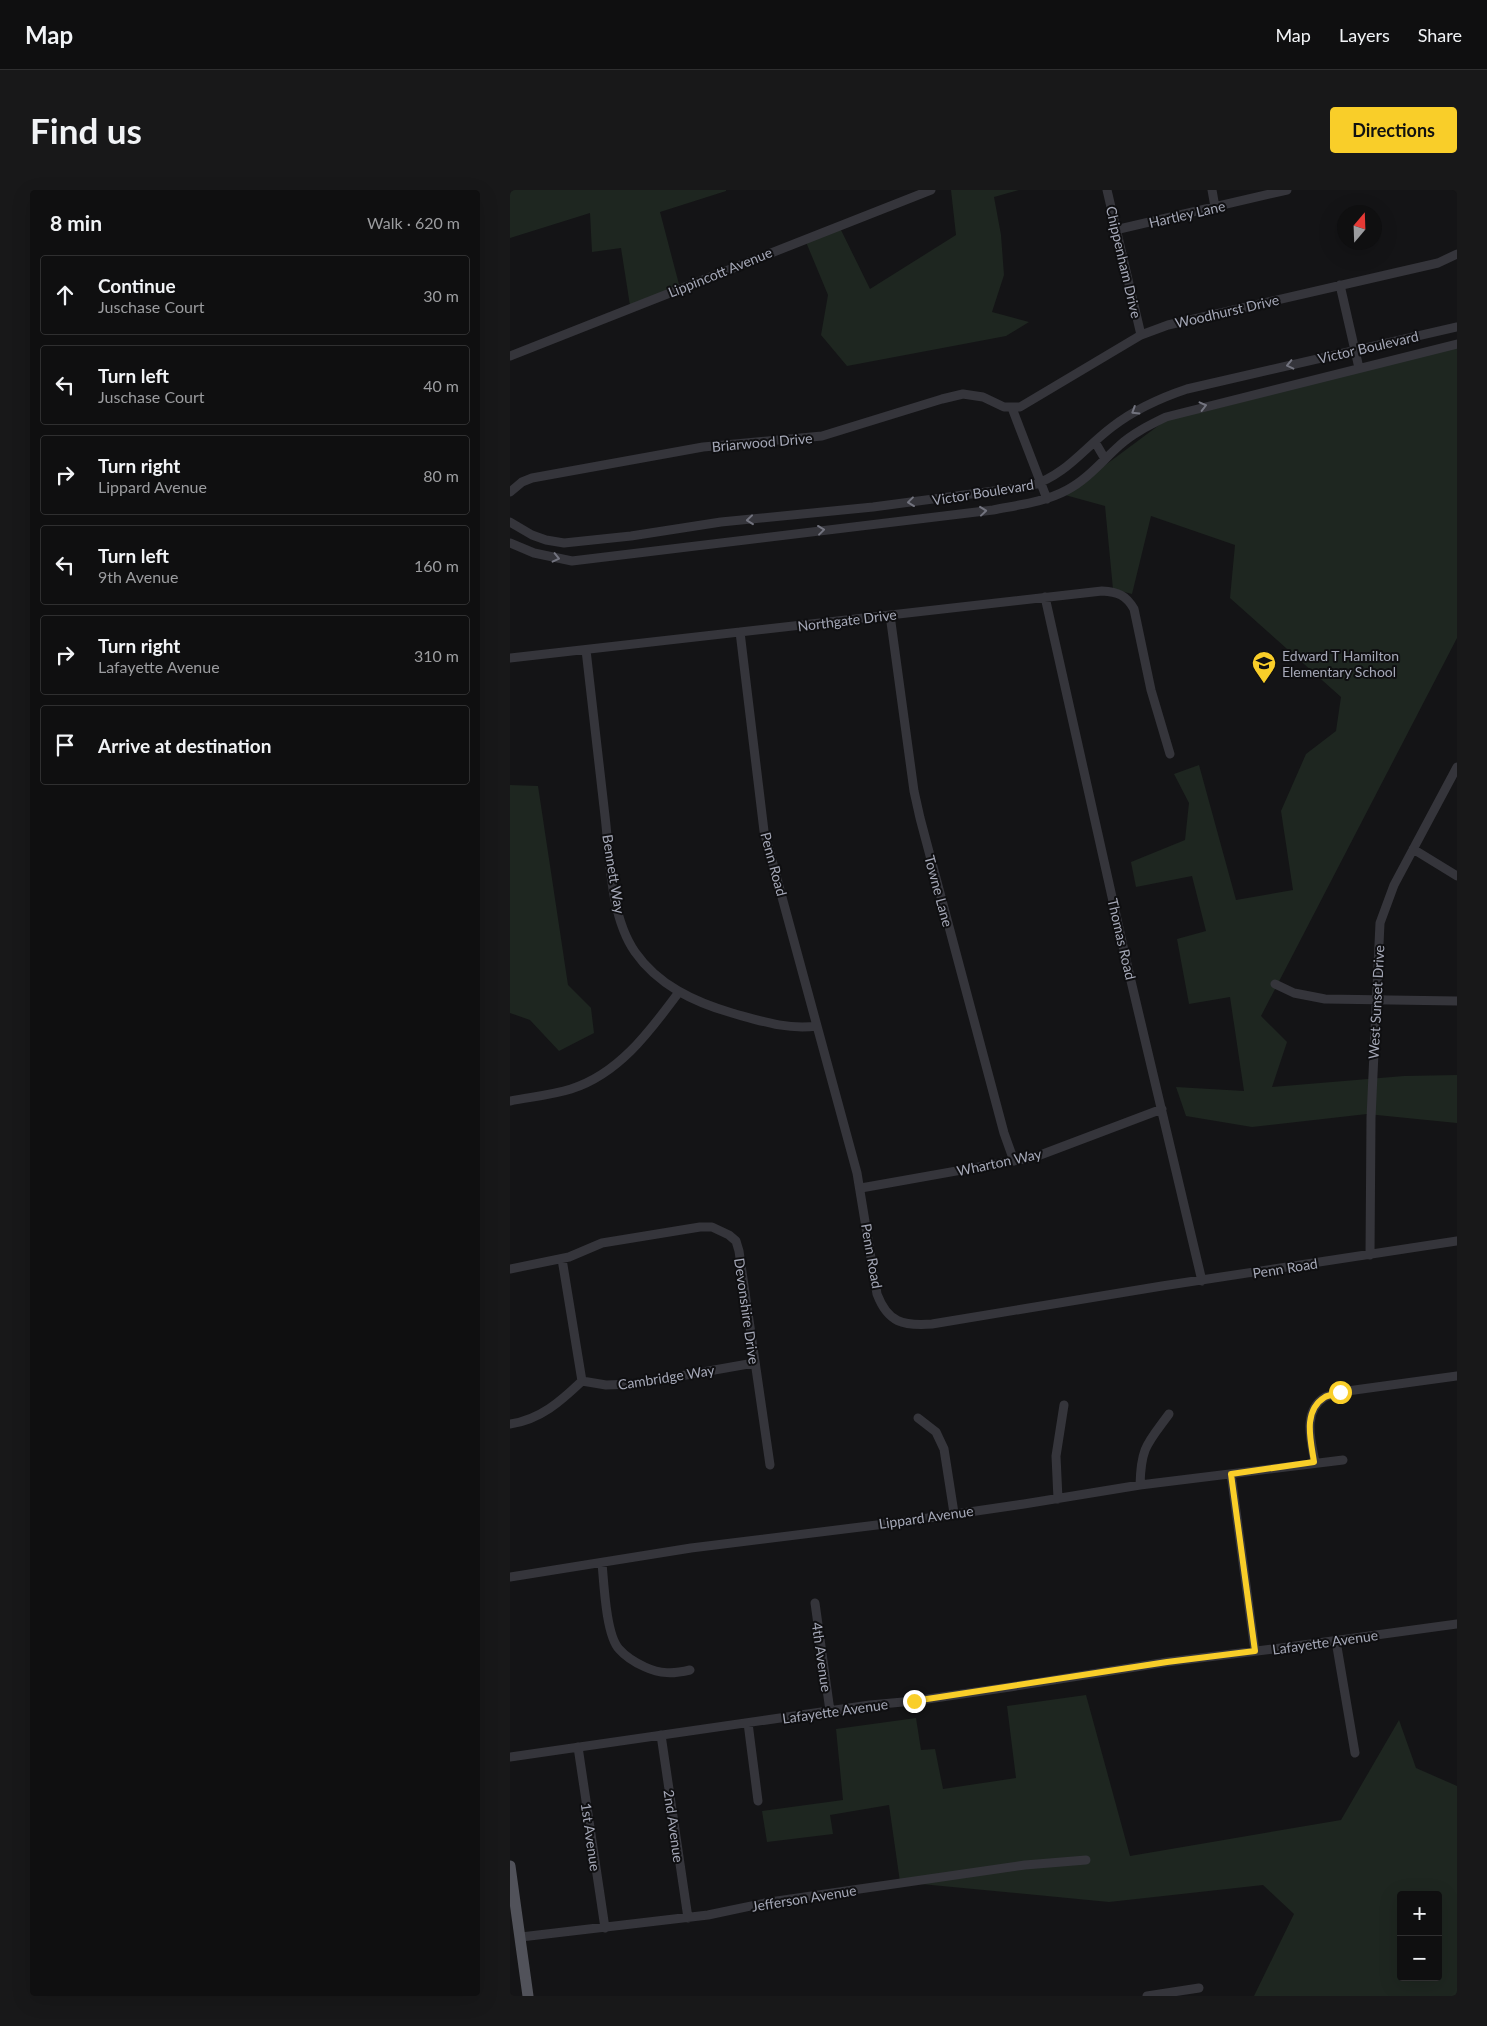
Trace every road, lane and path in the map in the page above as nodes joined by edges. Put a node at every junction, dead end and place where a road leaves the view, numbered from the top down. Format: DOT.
graph roads {
  1 [pos="931,190"];
  2 [pos="1107,190"];
  3 [pos="1212,190"];
  4 [pos="1287,190"];
  5 [pos="1215,207"];
  6 [pos="1116,230"];
  7 [pos="1457,254"];
  8 [pos="1340,285"];
  9 [pos="1457,327"];
  10 [pos="1141,335"];
  11 [pos="1457,344"];
  12 [pos="1356,350"];
  13 [pos="510,356"];
  14 [pos="1359,368"];
  15 [pos="1012,408"];
  16 [pos="1095,442"];
  17 [pos="1105,459"];
  18 [pos="1041,483"];
  19 [pos="510,492"];
  20 [pos="1047,499"];
  21 [pos="510,522"];
  22 [pos="510,543"];
  23 [pos="1045,597"];
  24 [pos="890,615"];
  25 [pos="740,632"];
  26 [pos="586,650"];
  27 [pos="510,658"];
  28 [pos="1170,754"];
  29 [pos="1457,767"];
  30 [pos="1413,848"];
  31 [pos="1457,876"];
  32 [pos="1275,984"];
  33 [pos="679,992"];
  34 [pos="1376,999"];
  35 [pos="1457,1001"];
  36 [pos="817,1026"];
  37 [pos="510,1101"];
  38 [pos="1162,1109"];
  39 [pos="1014,1161"];
  40 [pos="861,1188"];
  41 [pos="1457,1241"];
  42 [pos="1370,1255"];
  43 [pos="562,1259"];
  44 [pos="510,1269"];
  45 [pos="1202,1281"];
  46 [pos="754,1363"];
  47 [pos="1457,1376"];
  48 [pos="582,1381"];
  49 [pos="1064,1405"];
  50 [pos="1170,1414"];
  51 [pos="918,1418"];
  52 [pos="510,1424"];
  53 [pos="1342,1460"];
  54 [pos="1314,1462"];
  55 [pos="770,1465"];
  56 [pos="1231,1474"];
  57 [pos="1140,1485"];
  58 [pos="1058,1499"];
  59 [pos="954,1513"];
  60 [pos="602,1563"];
  61 [pos="510,1577"];
  62 [pos="815,1603"];
  63 [pos="1457,1624"];
  64 [pos="1336,1641"];
  65 [pos="1255,1651"];
  66 [pos="690,1670"];
  67 [pos="830,1711"];
  68 [pos="748,1723"];
  69 [pos="661,1735"];
  70 [pos="578,1747"];
  71 [pos="1355,1753"];
  72 [pos="510,1757"];
  73 [pos="758,1801"];
  74 [pos="1086,1860"];
  75 [pos="510,1866"];
  76 [pos="688,1918"];
  77 [pos="605,1928"];
  78 [pos="521,1937"];
  79 [pos="1199,1988"];
  80 [pos="528,1996"];
  81 [pos="1147,1996"];
  1 -- 13 [label="street, Lippincott Avenue"];
  2 -- 6 [label="street, Chippenham Drive"];
  3 -- 5 [label="street"];
  4 -- 5 [label="street, Hartley Lane"];
  5 -- 6 [label="street, Hartley Lane"];
  6 -- 10 [label="street, Chippenham Drive"];
  7 -- 8 [label="street, Woodhurst Drive"];
  8 -- 10 [label="street, Woodhurst Drive"];
  8 -- 12 [label="street"];
  9 -- 12 [label="street, Victor Boulevard"];
  10 -- 15 [label="street, Woodhurst Drive"];
  11 -- 14 [label="street, Victor Boulevard"];
  12 -- 14 [label="street"];
  12 -- 16 [label="street, Victor Boulevard, one-way"];
  17 -- 14 [label="street, Victor Boulevard, one-way"];
  15 -- 18 [label="street"];
  15 -- 19 [label="street, Briarwood Drive"];
  16 -- 17 [label="street"];
  16 -- 18 [label="street, Victor Boulevard"];
  17 -- 20 [label="street, Victor Boulevard"];
  18 -- 20 [label="street"];
  18 -- 21 [label="street, Victor Boulevard, one-way"];
  22 -- 20 [label="street, Victor Boulevard, one-way"];
  23 -- 24 [label="street, Northgate Drive"];
  23 -- 28 [label="street, Northgate Drive"];
  23 -- 38 [label="street, Thomas Road"];
  24 -- 25 [label="street, Northgate Drive"];
  24 -- 39 [label="street, Towne Lane"];
  25 -- 26 [label="street, Northgate Drive"];
  25 -- 36 [label="street, Penn Road"];
  26 -- 27 [label="street, Northgate Drive"];
  26 -- 33 [label="street, Bennett Way"];
  29 -- 30 [label="street, West Sunset Drive"];
  30 -- 31 [label="street"];
  30 -- 34 [label="street, West Sunset Drive"];
  32 -- 34 [label="street"];
  33 -- 36 [label="street, Bennett Way"];
  33 -- 37 [label="street"];
  34 -- 35 [label="street"];
  34 -- 42 [label="street, West Sunset Drive"];
  36 -- 40 [label="street, Penn Road"];
  38 -- 39 [label="street, Wharton Way"];
  38 -- 45 [label="street, Thomas Road"];
  39 -- 40 [label="street, Wharton Way"];
  40 -- 45 [label="street, Penn Road"];
  41 -- 42 [label="street, Penn Road"];
  42 -- 45 [label="street, Penn Road"];
  43 -- 44 [label="street, Devonshire Drive"];
  43 -- 46 [label="street, Devonshire Drive"];
  43 -- 48 [label="street"];
  46 -- 48 [label="street, Cambridge Way"];
  46 -- 55 [label="street, Devonshire Drive"];
  47 -- 54 [label="street"];
  48 -- 52 [label="street"];
  49 -- 58 [label="street"];
  50 -- 57 [label="street"];
  51 -- 59 [label="street"];
  53 -- 54 [label="street, Lippard Avenue"];
  54 -- 56 [label="street, Lippard Avenue"];
  56 -- 57 [label="street, Lippard Avenue"];
  56 -- 65 [label="street"];
  57 -- 58 [label="street, Lippard Avenue"];
  58 -- 59 [label="street, Lippard Avenue"];
  59 -- 60 [label="street, Lippard Avenue"];
  60 -- 61 [label="street, Lippard Avenue"];
  60 -- 66 [label="street"];
  62 -- 67 [label="street, 4th Avenue"];
  63 -- 64 [label="street, Lafayette Avenue"];
  64 -- 65 [label="street, Lafayette Avenue"];
  64 -- 71 [label="street"];
  65 -- 67 [label="street, Lafayette Avenue"];
  67 -- 68 [label="street, Lafayette Avenue"];
  68 -- 69 [label="street, Lafayette Avenue"];
  68 -- 73 [label="street"];
  69 -- 70 [label="street, Lafayette Avenue"];
  69 -- 76 [label="street, 2nd Avenue"];
  70 -- 72 [label="street, Lafayette Avenue"];
  70 -- 77 [label="street, 1st Avenue"];
  74 -- 76 [label="street, Jefferson Avenue"];
  75 -- 78 [label="main road"];
  76 -- 77 [label="street, Jefferson Avenue"];
  77 -- 78 [label="street, Jefferson Avenue"];
  78 -- 80 [label="main road"];
  79 -- 81 [label="street"];
}
